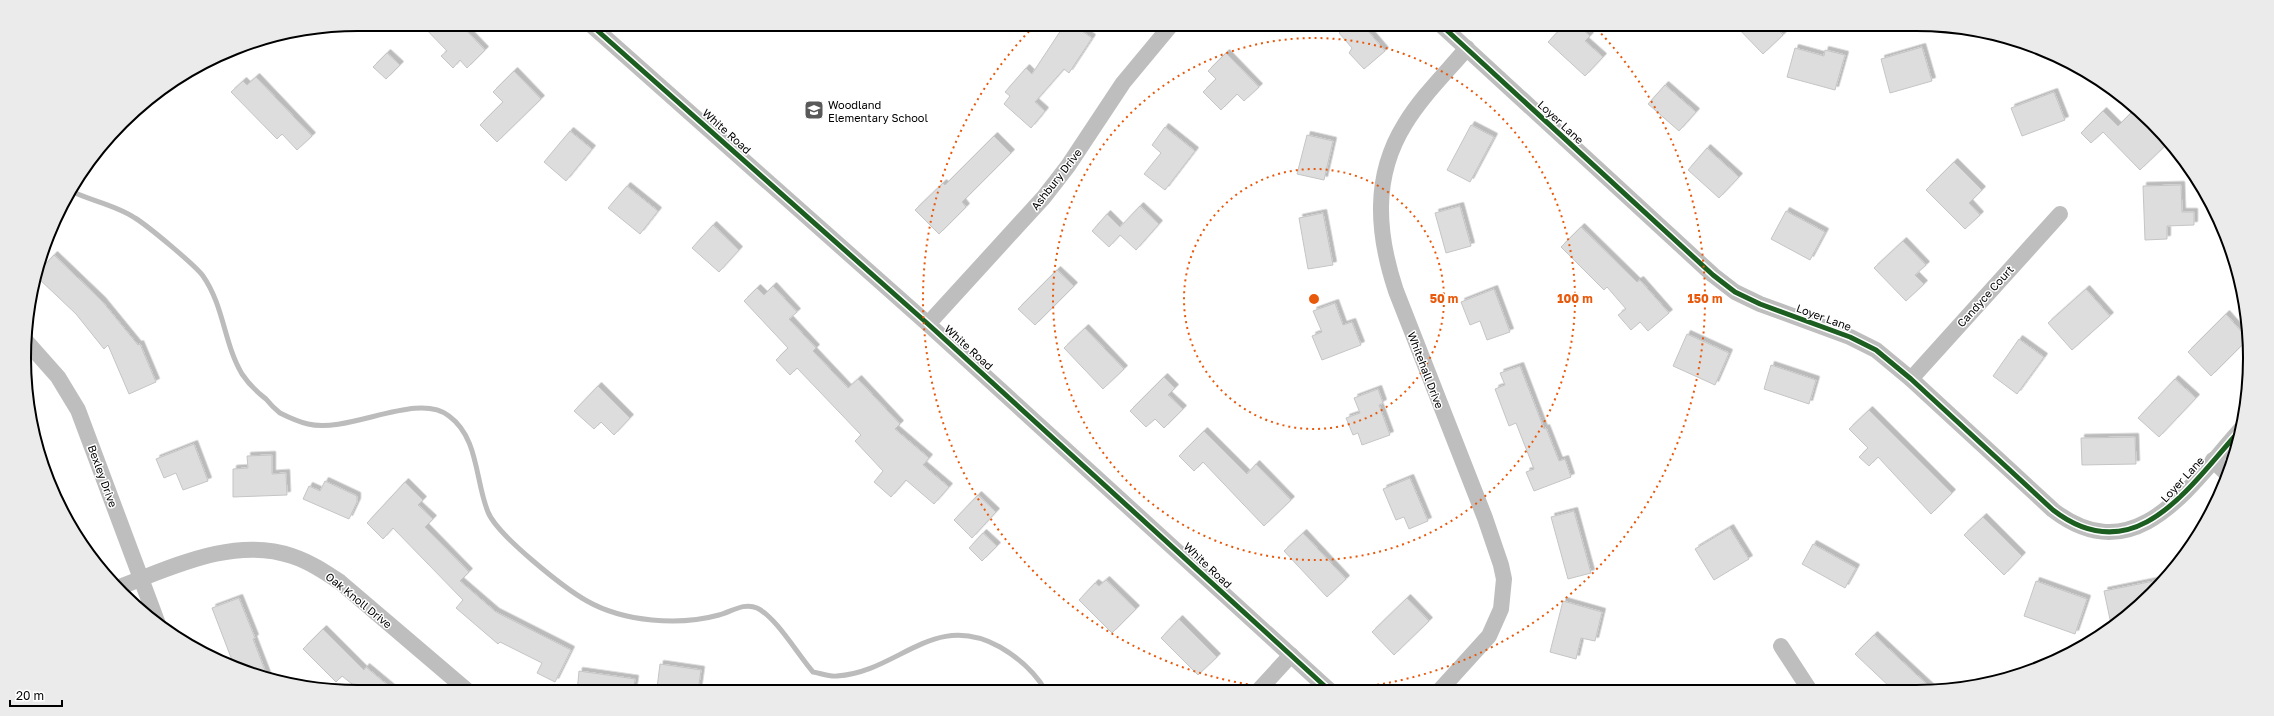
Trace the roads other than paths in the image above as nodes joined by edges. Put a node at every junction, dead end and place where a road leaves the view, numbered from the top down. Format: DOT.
graph roads {
  1 [pos="598,31"];
  2 [pos="1166,31"];
  3 [pos="1448,31"];
  4 [pos="1467,48"];
  5 [pos="2060,214"];
  6 [pos="928,324"];
  7 [pos="32,347"];
  8 [pos="1911,379"];
  9 [pos="2233,438"];
  10 [pos="2213,460"];
  11 [pos="2223,470"];
  12 [pos="141,579"];
  13 [pos="124,586"];
  14 [pos="154,613"];
  15 [pos="1781,646"];
  16 [pos="1291,655"];
  17 [pos="461,685"];
  18 [pos="1264,685"];
  19 [pos="1324,685"];
  20 [pos="1445,685"];
  21 [pos="1806,685"];
  1 -- 6 [label="street, White Road"];
  2 -- 6 [label="street, Ashbury Drive"];
  3 -- 4 [label="street, Loyer Lane"];
  4 -- 8 [label="street, Loyer Lane"];
  4 -- 20 [label="street, Whitehall Drive"];
  5 -- 8 [label="street, Candyce Court"];
  6 -- 16 [label="street, White Road"];
  7 -- 12 [label="street, Bexley Drive"];
  8 -- 10 [label="street, Loyer Lane"];
  9 -- 10 [label="street, Loyer Lane"];
  10 -- 11 [label="street"];
  12 -- 13 [label="street, Oak Knoll Drive"];
  12 -- 14 [label="street, Bexley Drive"];
  12 -- 17 [label="street, Oak Knoll Drive"];
  15 -- 21 [label="street"];
  16 -- 18 [label="street"];
  16 -- 19 [label="street, White Road"];
}
